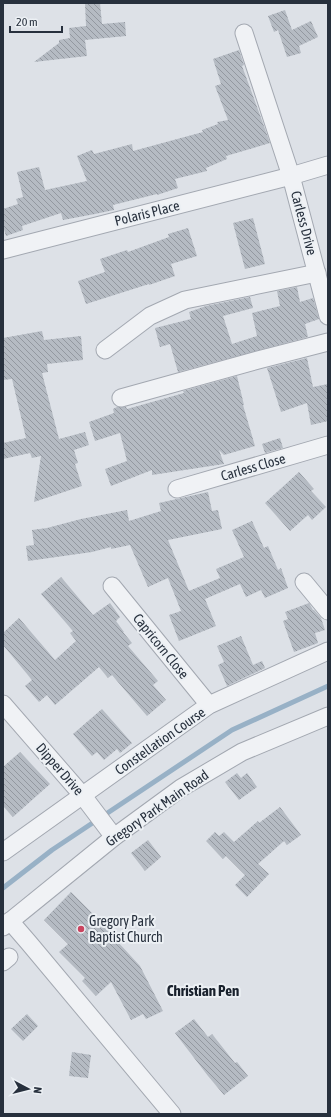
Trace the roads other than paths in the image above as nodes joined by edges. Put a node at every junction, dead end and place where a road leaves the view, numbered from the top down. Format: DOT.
graph roads {
  1 [pos="244,33"];
  2 [pos="328,165"];
  3 [pos="328,176"];
  4 [pos="292,180"];
  5 [pos="3,250"];
  6 [pos="317,273"];
  7 [pos="328,316"];
  8 [pos="328,342"];
  9 [pos="105,350"];
  10 [pos="121,398"];
  11 [pos="328,445"];
  12 [pos="177,489"];
  13 [pos="304,582"];
  14 [pos="112,586"];
  15 [pos="328,611"];
  16 [pos="328,651"];
  17 [pos="3,704"];
  18 [pos="210,705"];
  19 [pos="328,716"];
  20 [pos="83,796"];
  21 [pos="114,835"];
  22 [pos="3,852"];
  23 [pos="6,924"];
  24 [pos="172,1114"];
  1 -- 4 [label="street, Carless Drive"];
  2 -- 4 [label="street"];
  3 -- 4 [label="street"];
  4 -- 5 [label="street, Polaris Place"];
  4 -- 6 [label="street, Carless Drive"];
  6 -- 7 [label="street, Carless Drive"];
  6 -- 9 [label="street"];
  8 -- 10 [label="street"];
  11 -- 12 [label="street, Carless Close"];
  13 -- 15 [label="street"];
  14 -- 18 [label="street, Capricorn Close"];
  16 -- 18 [label="street, Constellation Course"];
  17 -- 20 [label="street, Dipper Drive"];
  18 -- 20 [label="street, Constellation Course"];
  19 -- 21 [label="street, Gregory Park Main Road"];
  20 -- 21 [label="street, Dipper Drive"];
  20 -- 22 [label="street, Constellation Course"];
  21 -- 23 [label="street, Gregory Park Main Road"];
  23 -- 24 [label="street"];
}
